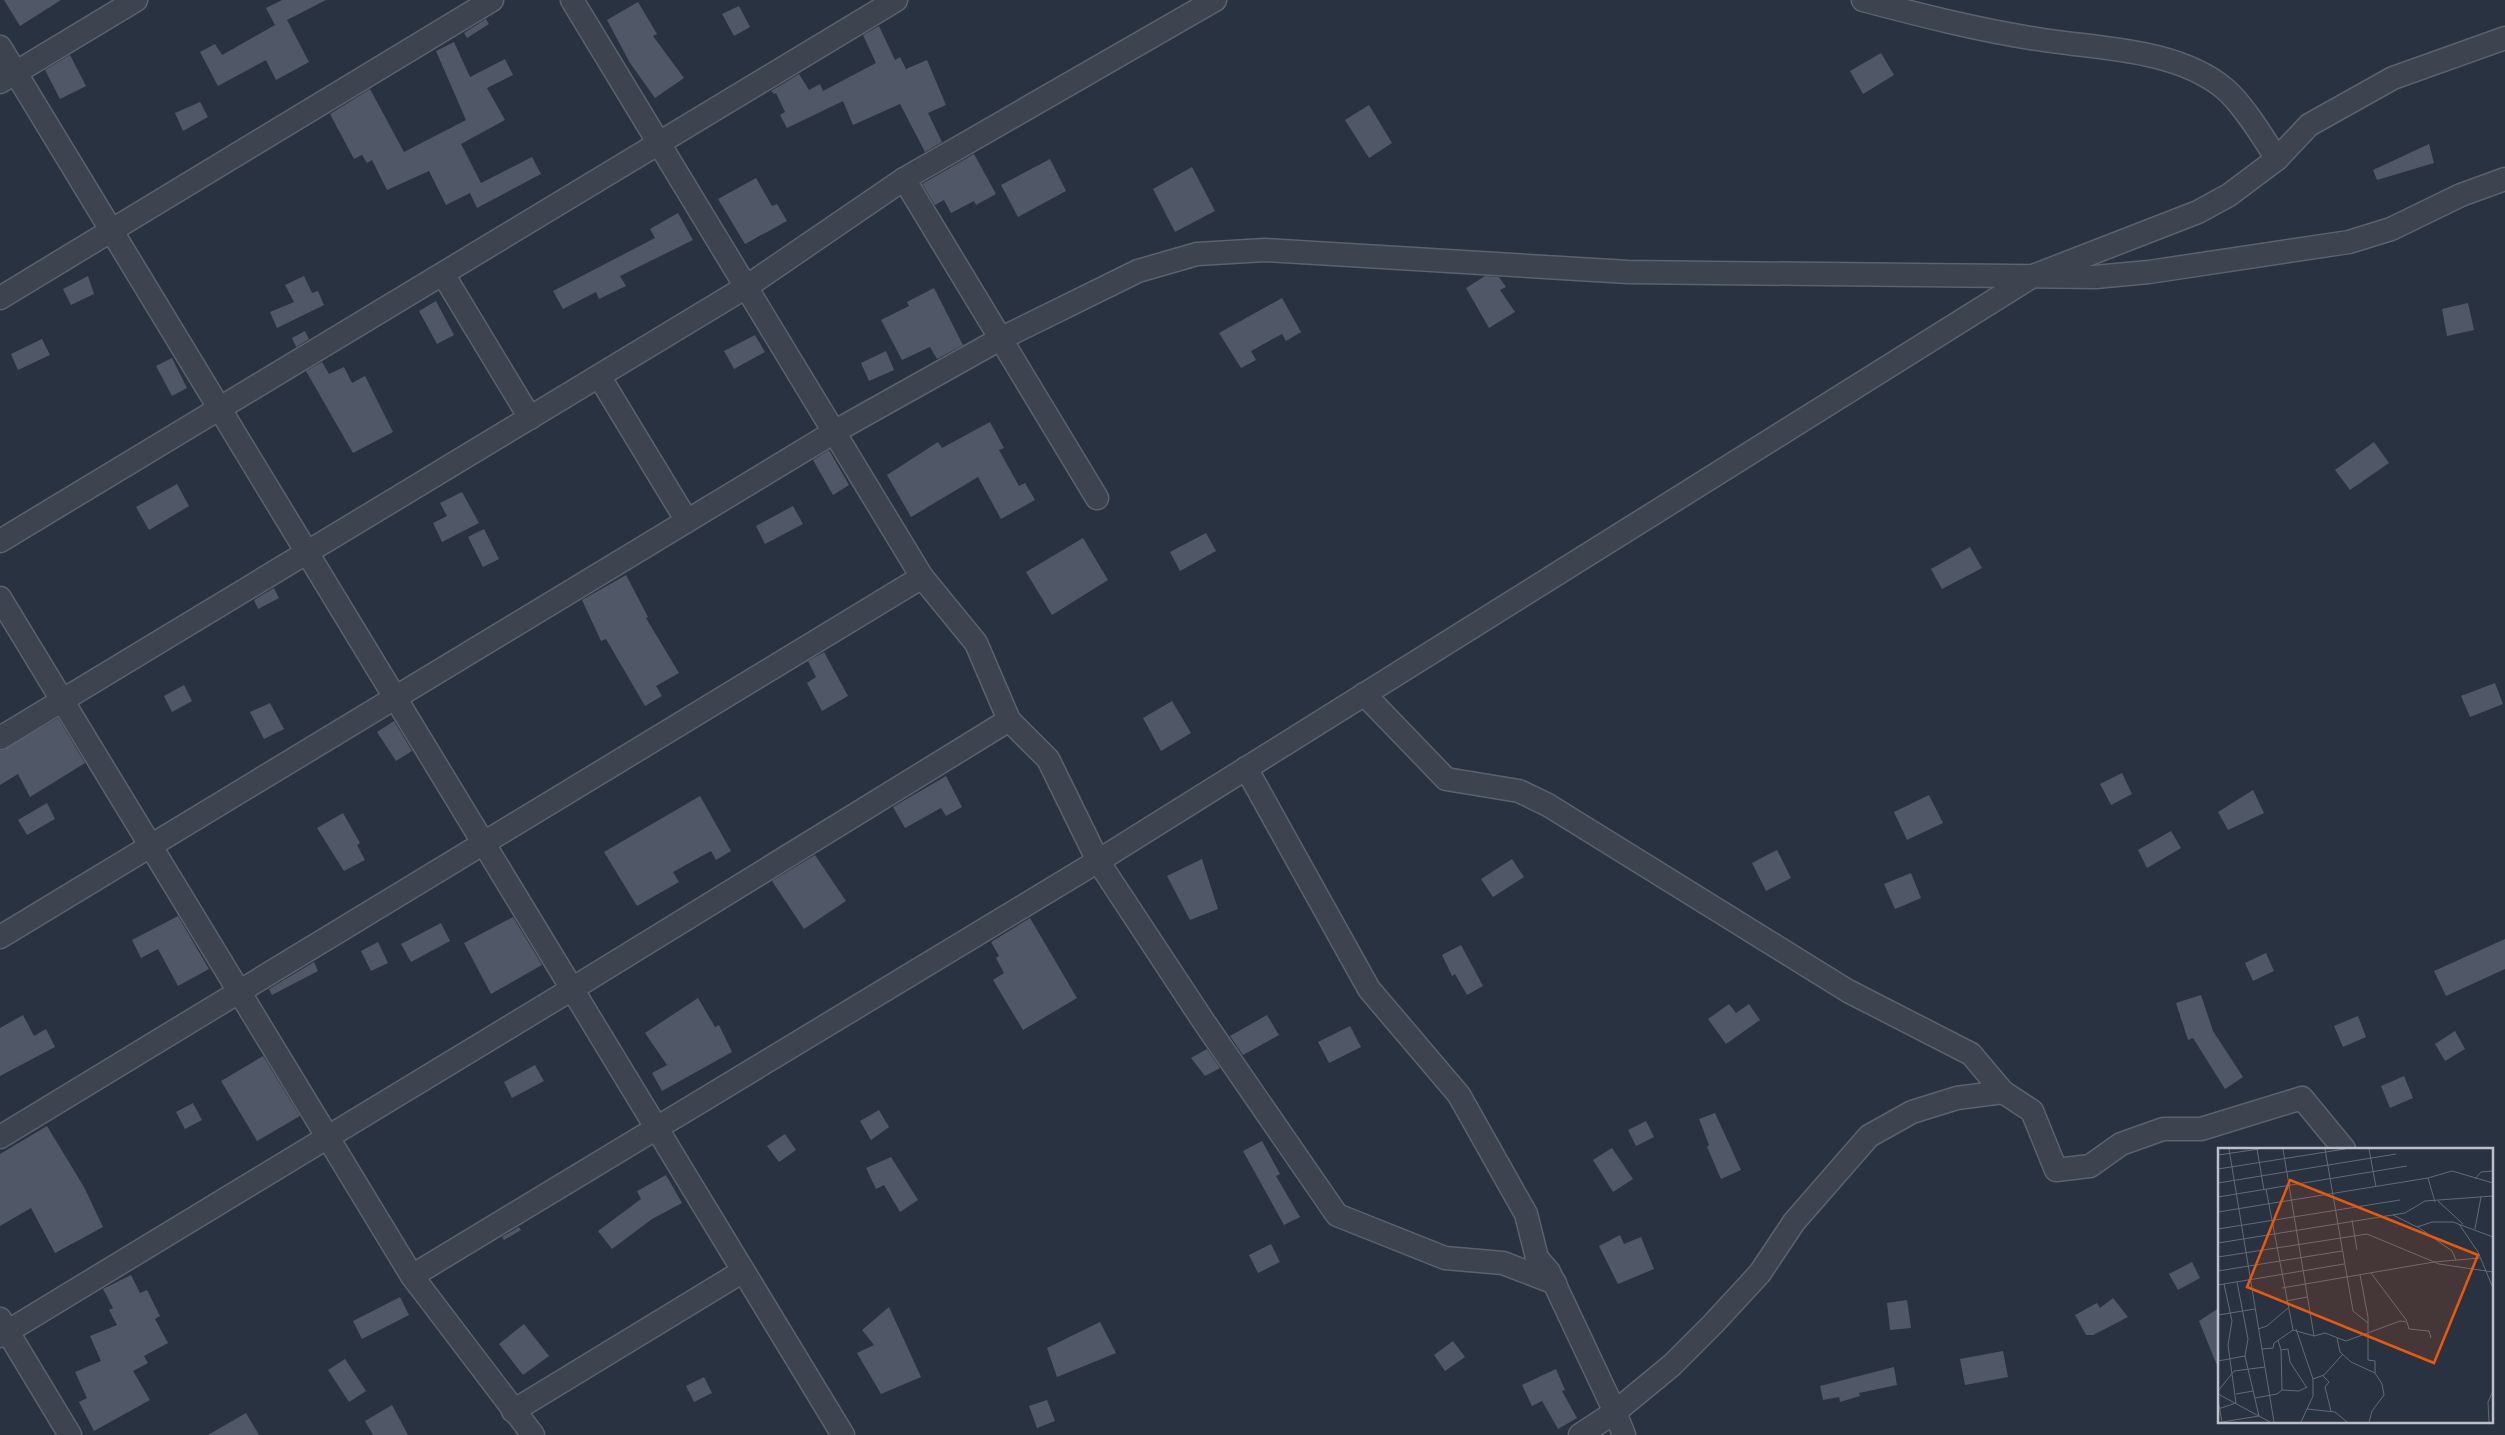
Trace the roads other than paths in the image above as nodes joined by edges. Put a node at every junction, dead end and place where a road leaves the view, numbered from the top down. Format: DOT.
graph roads {
  1 [pos="136,0"];
  2 [pos="492,0"];
  3 [pos="572,0"];
  4 [pos="896,0"];
  5 [pos="1215,0"];
  6 [pos="1863,0"];
  7 [pos="2505,38"];
  8 [pos="0,47"];
  9 [pos="8,78"];
  10 [pos="659,143"];
  11 [pos="2277,159"];
  12 [pos="904,179"];
  13 [pos="2505,179"];
  14 [pos="111,230"];
  15 [pos="443,274"];
  16 [pos="2034,276"];
  17 [pos="746,287"];
  18 [pos="0,298"];
  19 [pos="1000,339"];
  20 [pos="599,376"];
  21 [pos="220,409"];
  22 [pos="530,418"];
  23 [pos="834,432"];
  24 [pos="1097,498"];
  25 [pos="687,521"];
  26 [pos="0,541"];
  27 [pos="307,553"];
  28 [pos="922,577"];
  29 [pos="0,598"];
  30 [pos="1364,694"];
  31 [pos="395,698"];
  32 [pos="63,701"];
  33 [pos="1009,720"];
  34 [pos="0,738"];
  35 [pos="1246,768"];
  36 [pos="484,844"];
  37 [pos="151,846"];
  38 [pos="1098,861"];
  39 [pos="0,937"];
  40 [pos="572,989"];
  41 [pos="240,992"];
  42 [pos="2003,1092"];
  43 [pos="656,1128"];
  44 [pos="0,1137"];
  45 [pos="328,1137"];
  46 [pos="2343,1148"];
  47 [pos="743,1271"];
  48 [pos="412,1276"];
  49 [pos="1555,1283"];
  50 [pos="2,1329"];
  51 [pos="513,1410"];
  52 [pos="1615,1412"];
  53 [pos="70,1435"];
  54 [pos="533,1435"];
  55 [pos="843,1435"];
  56 [pos="1580,1435"];
  57 [pos="1624,1435"];
  1 -- 9 [label="street"];
  2 -- 14 [label="street"];
  3 -- 10 [label="street"];
  4 -- 10 [label="street"];
  5 -- 12 [label="street"];
  6 -- 11 [label="street"];
  7 -- 11 [label="street"];
  8 -- 9 [label="street"];
  9 -- 14 [label="street"];
  10 -- 15 [label="street"];
  10 -- 17 [label="street"];
  11 -- 16 [label="street"];
  12 -- 17 [label="street"];
  12 -- 19 [label="street"];
  13 -- 16 [label="street"];
  14 -- 18 [label="street"];
  14 -- 21 [label="street"];
  15 -- 21 [label="street"];
  15 -- 22 [label="street"];
  16 -- 19 [label="street"];
  16 -- 30 [label="street"];
  17 -- 20 [label="street"];
  17 -- 23 [label="street"];
  19 -- 23 [label="street"];
  19 -- 24 [label="street"];
  20 -- 22 [label="street"];
  20 -- 25 [label="street"];
  21 -- 26 [label="street"];
  21 -- 27 [label="street"];
  22 -- 27 [label="street"];
  23 -- 25 [label="street"];
  23 -- 28 [label="street"];
  25 -- 31 [label="street"];
  27 -- 31 [label="street"];
  27 -- 32 [label="street"];
  28 -- 33 [label="street"];
  28 -- 36 [label="street"];
  29 -- 32 [label="street"];
  30 -- 35 [label="street"];
  30 -- 42 [label="street"];
  31 -- 36 [label="street"];
  31 -- 37 [label="street"];
  32 -- 34 [label="street"];
  32 -- 37 [label="street"];
  33 -- 38 [label="street"];
  33 -- 40 [label="street"];
  35 -- 38 [label="street"];
  35 -- 49 [label="street"];
  36 -- 40 [label="street"];
  36 -- 41 [label="street"];
  37 -- 39 [label="street"];
  37 -- 41 [label="street"];
  38 -- 43 [label="street"];
  38 -- 49 [label="street"];
  40 -- 43 [label="street"];
  40 -- 45 [label="street"];
  41 -- 44 [label="street"];
  41 -- 45 [label="street"];
  42 -- 46 [label="street"];
  42 -- 52 [label="street"];
  43 -- 47 [label="street"];
  43 -- 48 [label="street"];
  45 -- 48 [label="street"];
  45 -- 50 [label="street"];
  47 -- 51 [label="street"];
  47 -- 55 [label="street"];
  48 -- 51 [label="street"];
  49 -- 52 [label="street"];
  50 -- 53 [label="street"];
  51 -- 54 [label="street"];
  52 -- 56 [label="street"];
  52 -- 57 [label="street"];
}
